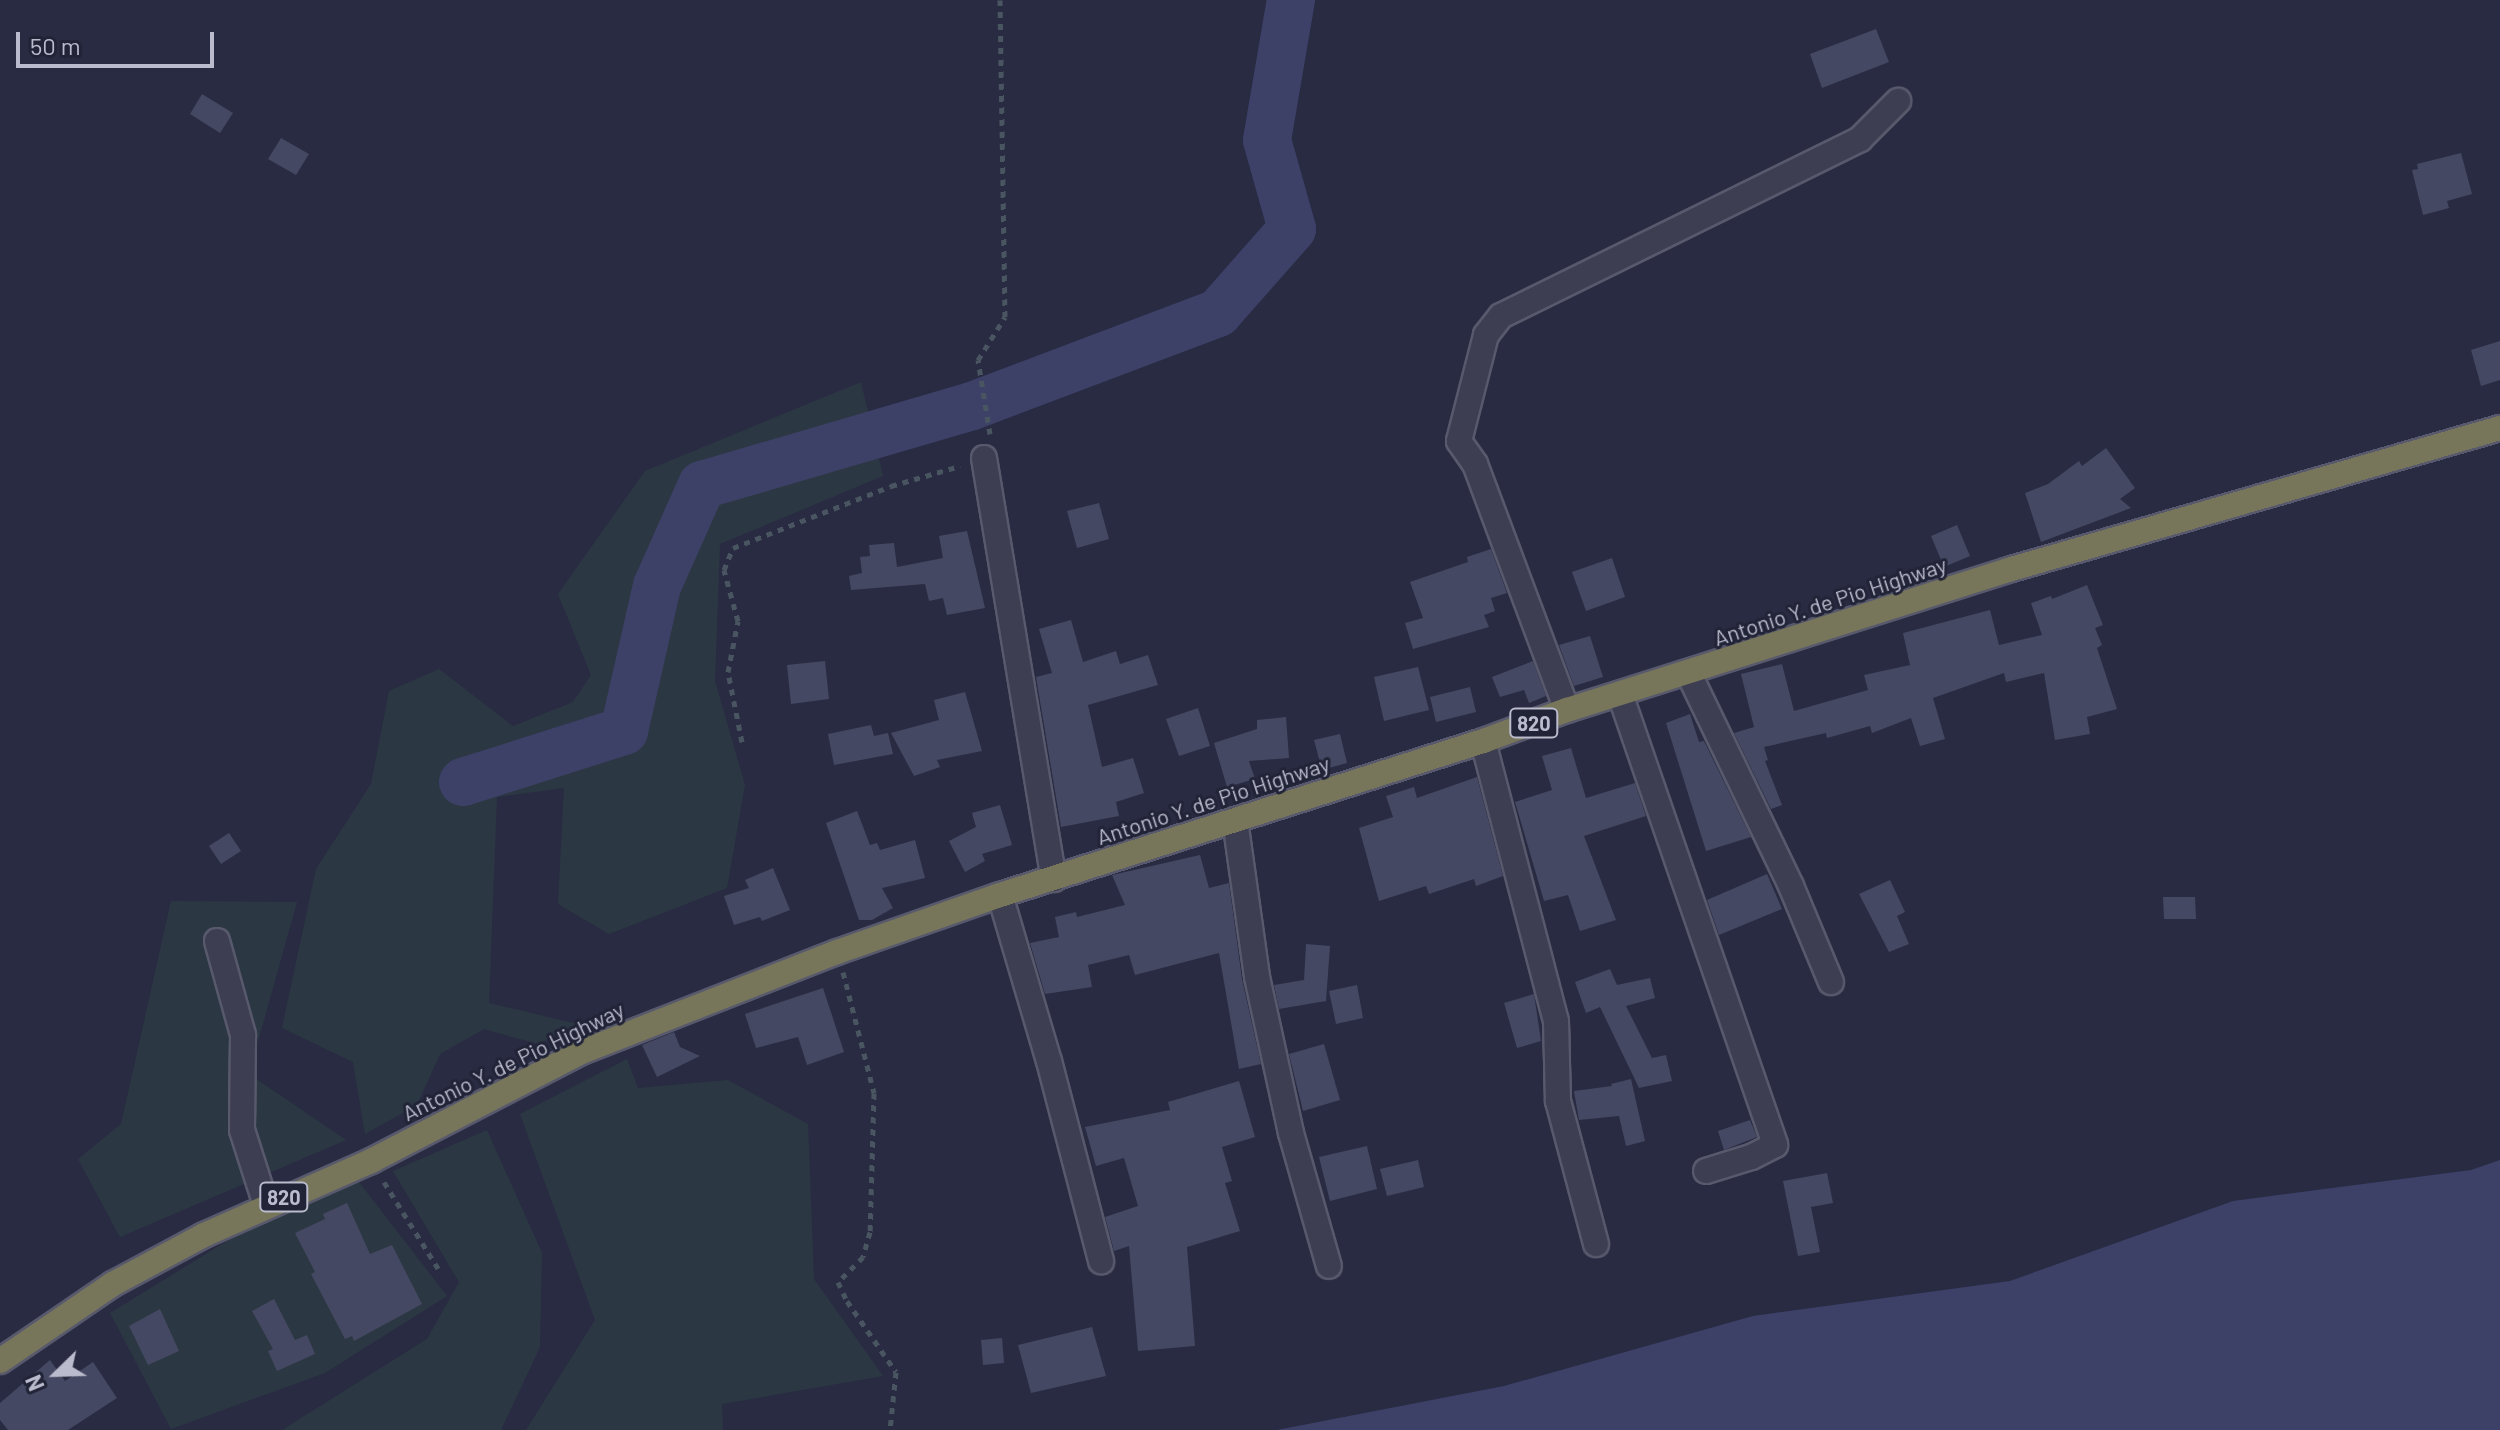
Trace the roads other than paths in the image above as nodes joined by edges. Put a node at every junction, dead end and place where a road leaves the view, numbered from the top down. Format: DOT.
graph roads {
  1 [pos="1898,101"];
  2 [pos="2500,428"];
  3 [pos="987,449"];
  4 [pos="1689,674"];
  5 [pos="1620,694"];
  6 [pos="1567,710"];
  7 [pos="1483,741"];
  8 [pos="1235,820"];
  9 [pos="1054,879"];
  10 [pos="1000,895"];
  11 [pos="217,941"];
  12 [pos="1831,982"];
  13 [pos="1706,1171"];
  14 [pos="266,1205"];
  15 [pos="1596,1244"];
  16 [pos="1101,1261"];
  17 [pos="1329,1266"];
  18 [pos="0,1361"];
  1 -- 6 [label="street"];
  2 -- 4 [label="highway, Antonio Y. de Pio Highway / 820"];
  3 -- 9 [label="street"];
  4 -- 5 [label="highway, Antonio Y. de Pio Highway / 820"];
  4 -- 12 [label="street"];
  5 -- 6 [label="highway, Antonio Y. de Pio Highway / 820"];
  5 -- 13 [label="street"];
  6 -- 7 [label="highway, Antonio Y. de Pio Highway / 820"];
  7 -- 8 [label="highway, Antonio Y. de Pio Highway / 820"];
  7 -- 15 [label="street"];
  8 -- 9 [label="highway, Antonio Y. de Pio Highway / 820"];
  8 -- 17 [label="street"];
  9 -- 10 [label="highway, Antonio Y. de Pio Highway / 820"];
  10 -- 14 [label="highway, Antonio Y. de Pio Highway / 820"];
  10 -- 16 [label="street"];
  11 -- 14 [label="street"];
  14 -- 18 [label="highway, Antonio Y. de Pio Highway / 820"];
}
